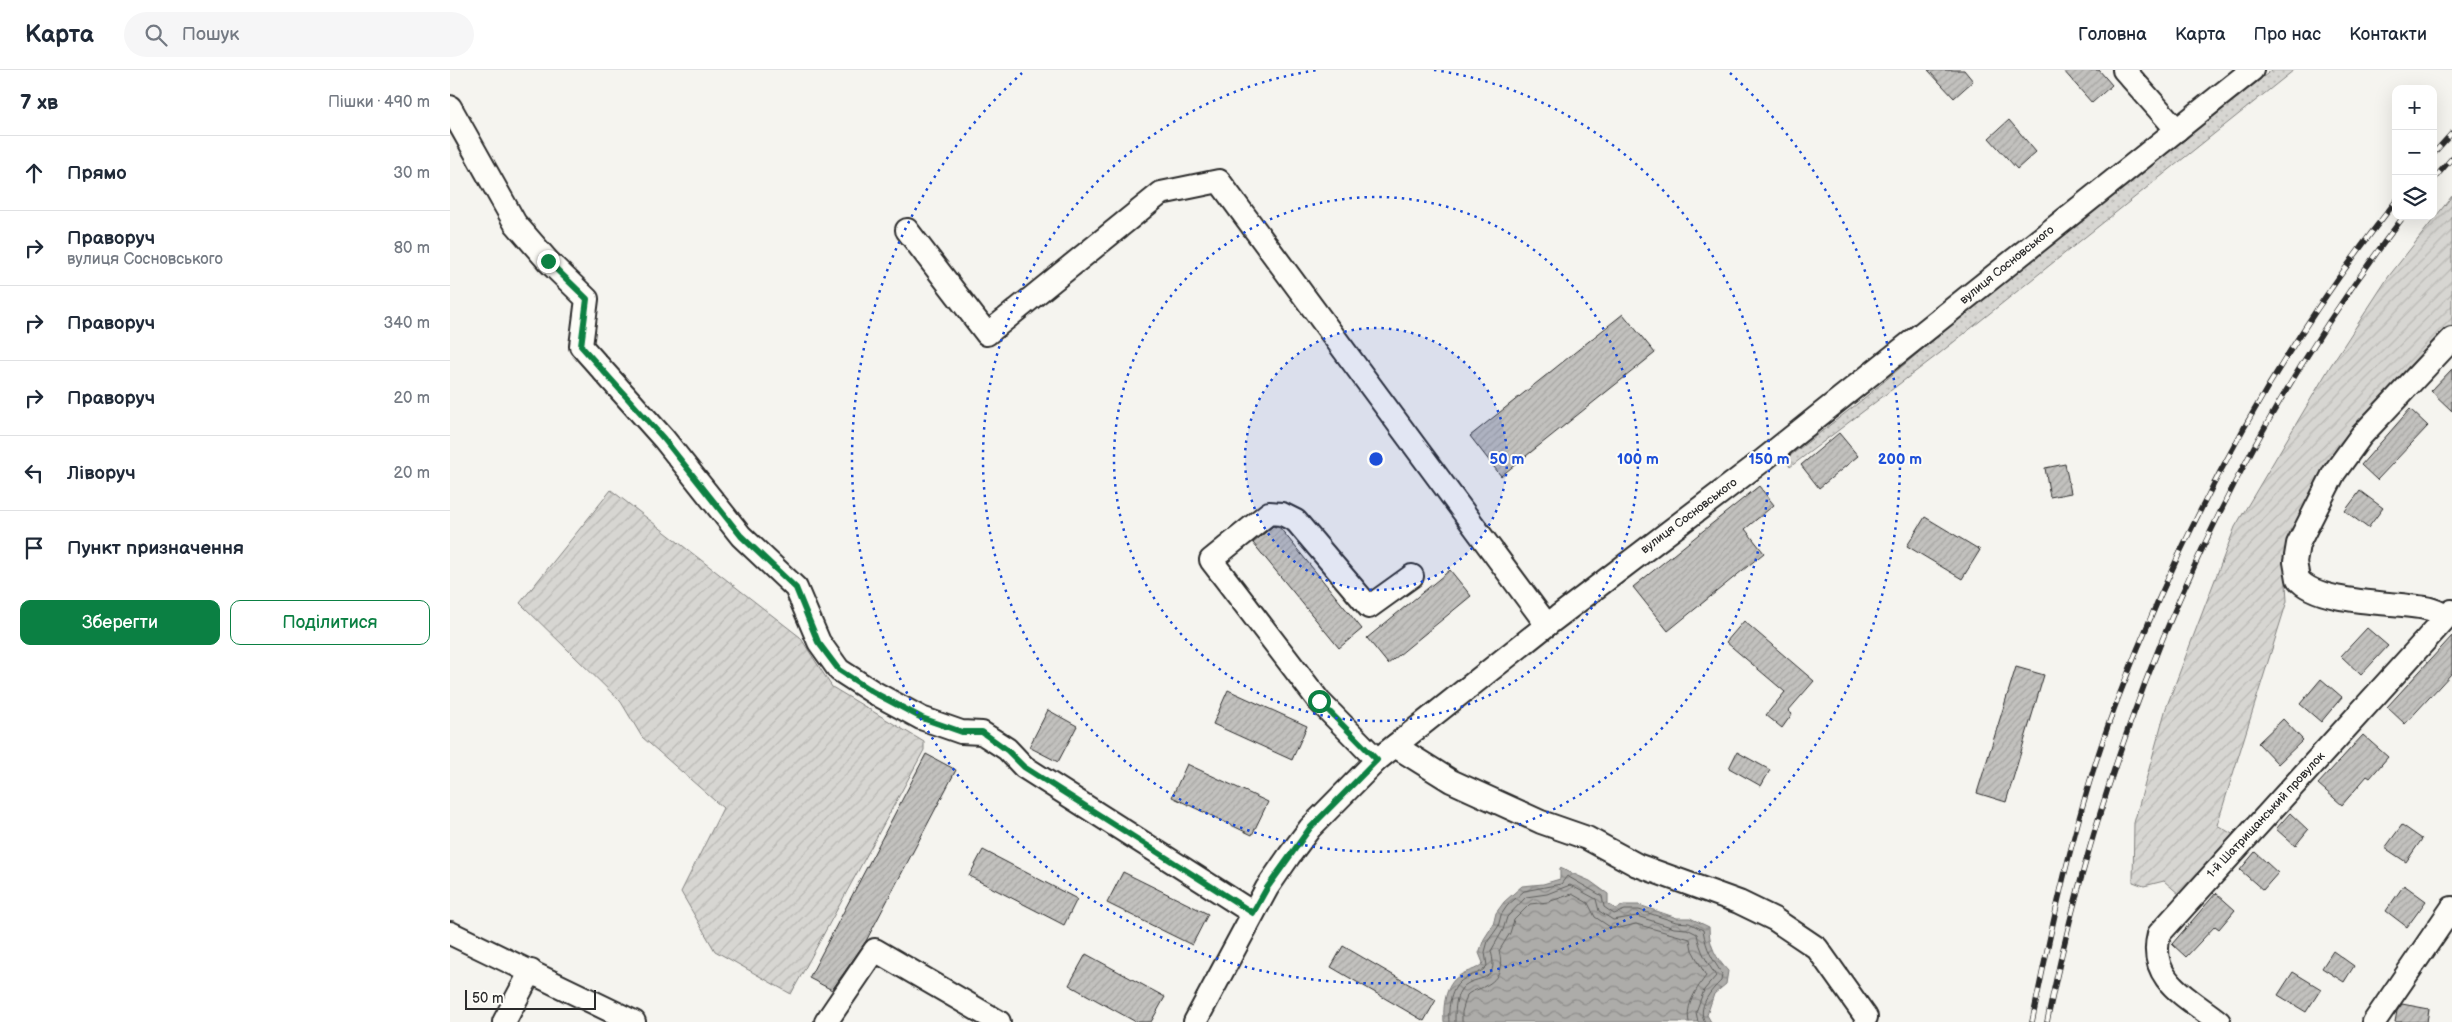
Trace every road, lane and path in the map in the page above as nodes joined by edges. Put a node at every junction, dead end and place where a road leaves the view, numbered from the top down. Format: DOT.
graph roads {
  1 [pos="2124,70"];
  2 [pos="2252,70"];
  3 [pos="450,107"];
  4 [pos="2177,130"];
  5 [pos="907,230"];
  6 [pos="2452,339"];
  7 [pos="1412,576"];
  8 [pos="2450,614"];
  9 [pos="1547,625"];
  10 [pos="1395,746"];
  11 [pos="1377,760"];
  12 [pos="2452,908"];
  13 [pos="1253,913"];
  14 [pos="450,933"];
  15 [pos="531,970"];
  16 [pos="1866,1016"];
  17 [pos="504,1022"];
  18 [pos="634,1022"];
  19 [pos="826,1022"];
  20 [pos="998,1022"];
  21 [pos="1195,1022"];
  22 [pos="2219,1022"];
  23 [pos="2374,1022"];
  1 -- 4 [label="street"];
  2 -- 4 [label="street, вулиця Сосновського"];
  3 -- 13 [label="street"];
  4 -- 9 [label="street, вулиця Сосновського"];
  5 -- 9 [label="street"];
  6 -- 8 [label="street"];
  7 -- 11 [label="street"];
  8 -- 22 [label="street, 1-й Шатрищанський провулок"];
  9 -- 10 [label="street, вулиця Сосновського"];
  10 -- 11 [label="street, вулиця Сосновського"];
  10 -- 16 [label="street"];
  11 -- 13 [label="street, вулиця Сосновського"];
  12 -- 23 [label="street"];
  13 -- 21 [label="street, вулиця Сосновського"];
  14 -- 15 [label="street"];
  15 -- 17 [label="street"];
  15 -- 18 [label="street"];
  19 -- 20 [label="street"];
}
